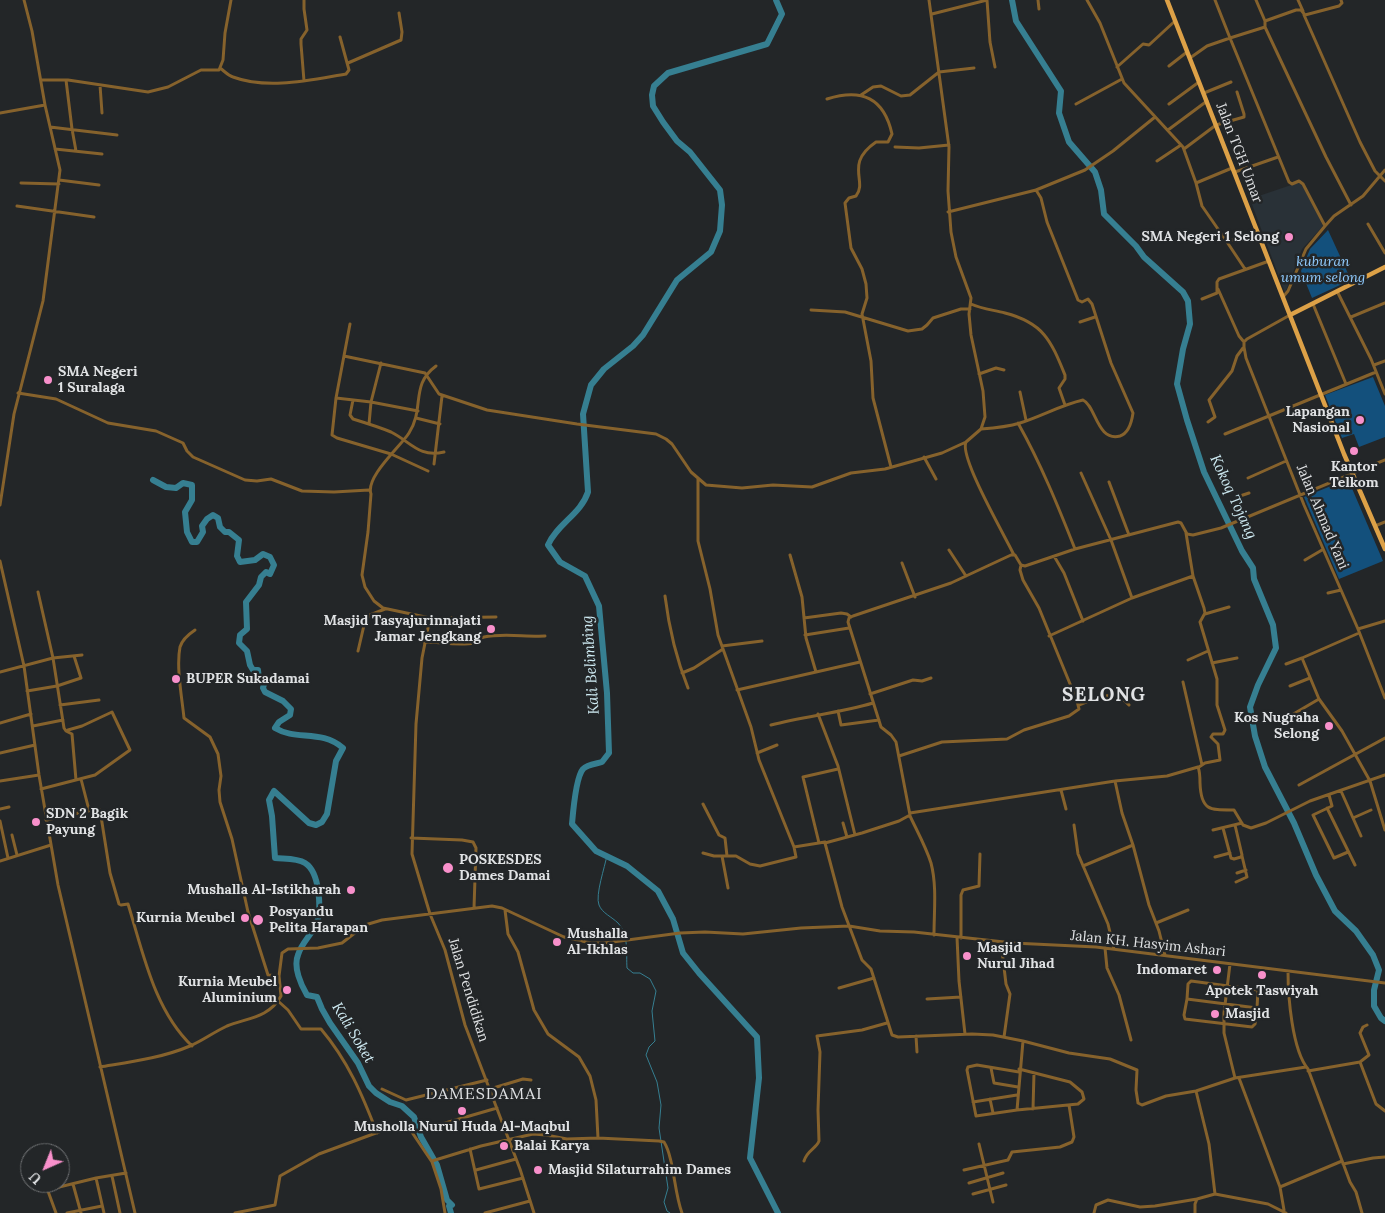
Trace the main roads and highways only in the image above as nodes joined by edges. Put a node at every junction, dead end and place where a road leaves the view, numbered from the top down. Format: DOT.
graph roads {
  1 [pos="1167,0"];
  2 [pos="1385,267"];
  3 [pos="1290,315"];
  4 [pos="1385,549"];
  1 -- 3 [label="main road, Jalan TGH Umar"];
  2 -- 3 [label="main road"];
  3 -- 4 [label="main road, Jalan TGH Umar"];
}
